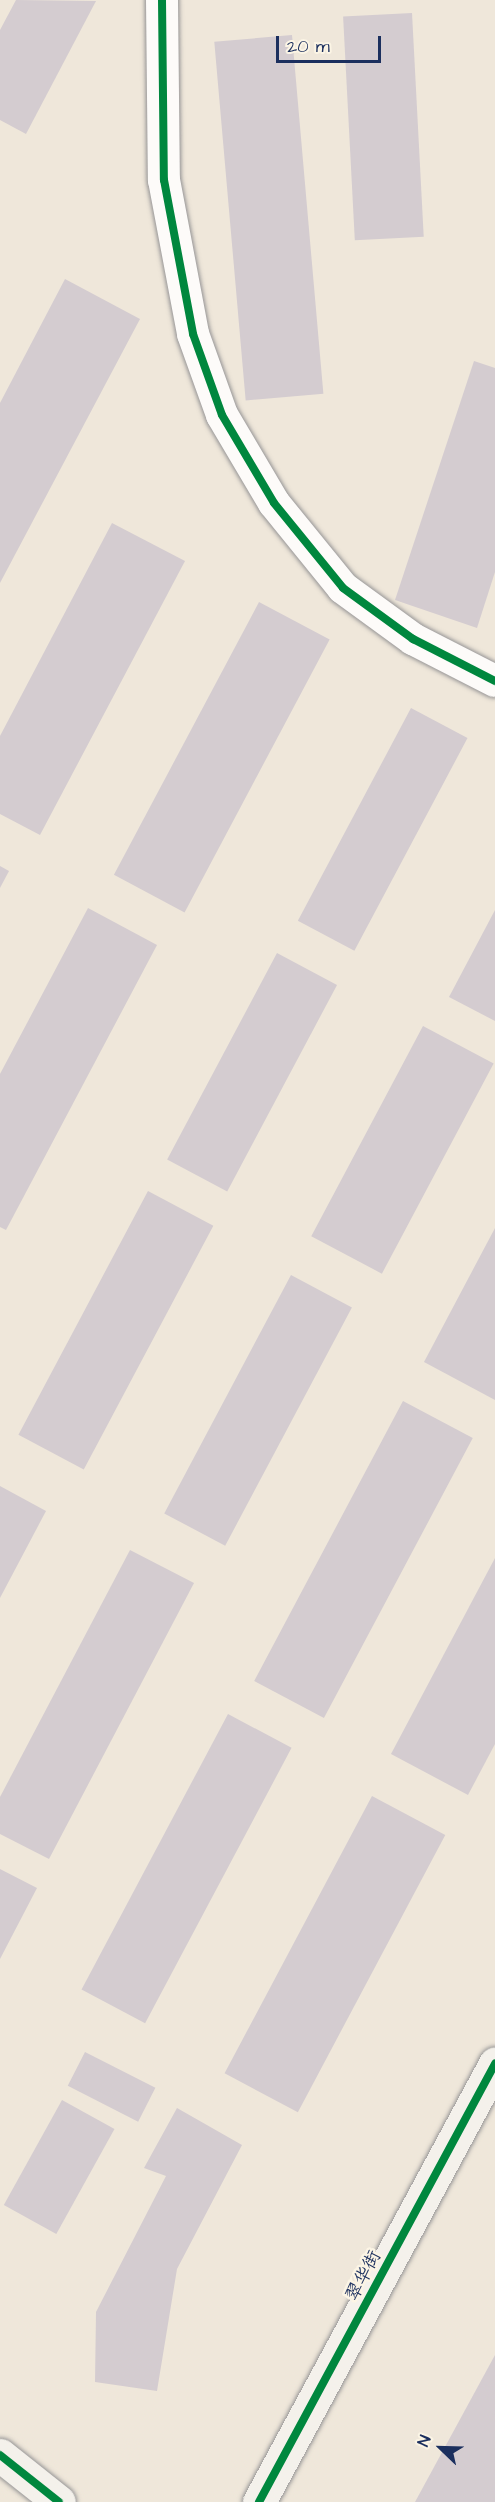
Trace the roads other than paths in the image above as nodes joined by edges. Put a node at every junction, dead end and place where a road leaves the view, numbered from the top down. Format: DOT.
graph roads {
  1 [pos="162,0"];
  2 [pos="495,681"];
  3 [pos="495,2064"];
  4 [pos="0,2455"];
  5 [pos="60,2502"];
  6 [pos="259,2502"];
  1 -- 2 [label="street"];
  3 -- 6 [label="street, 翠华街"];
  4 -- 5 [label="street"];
}
